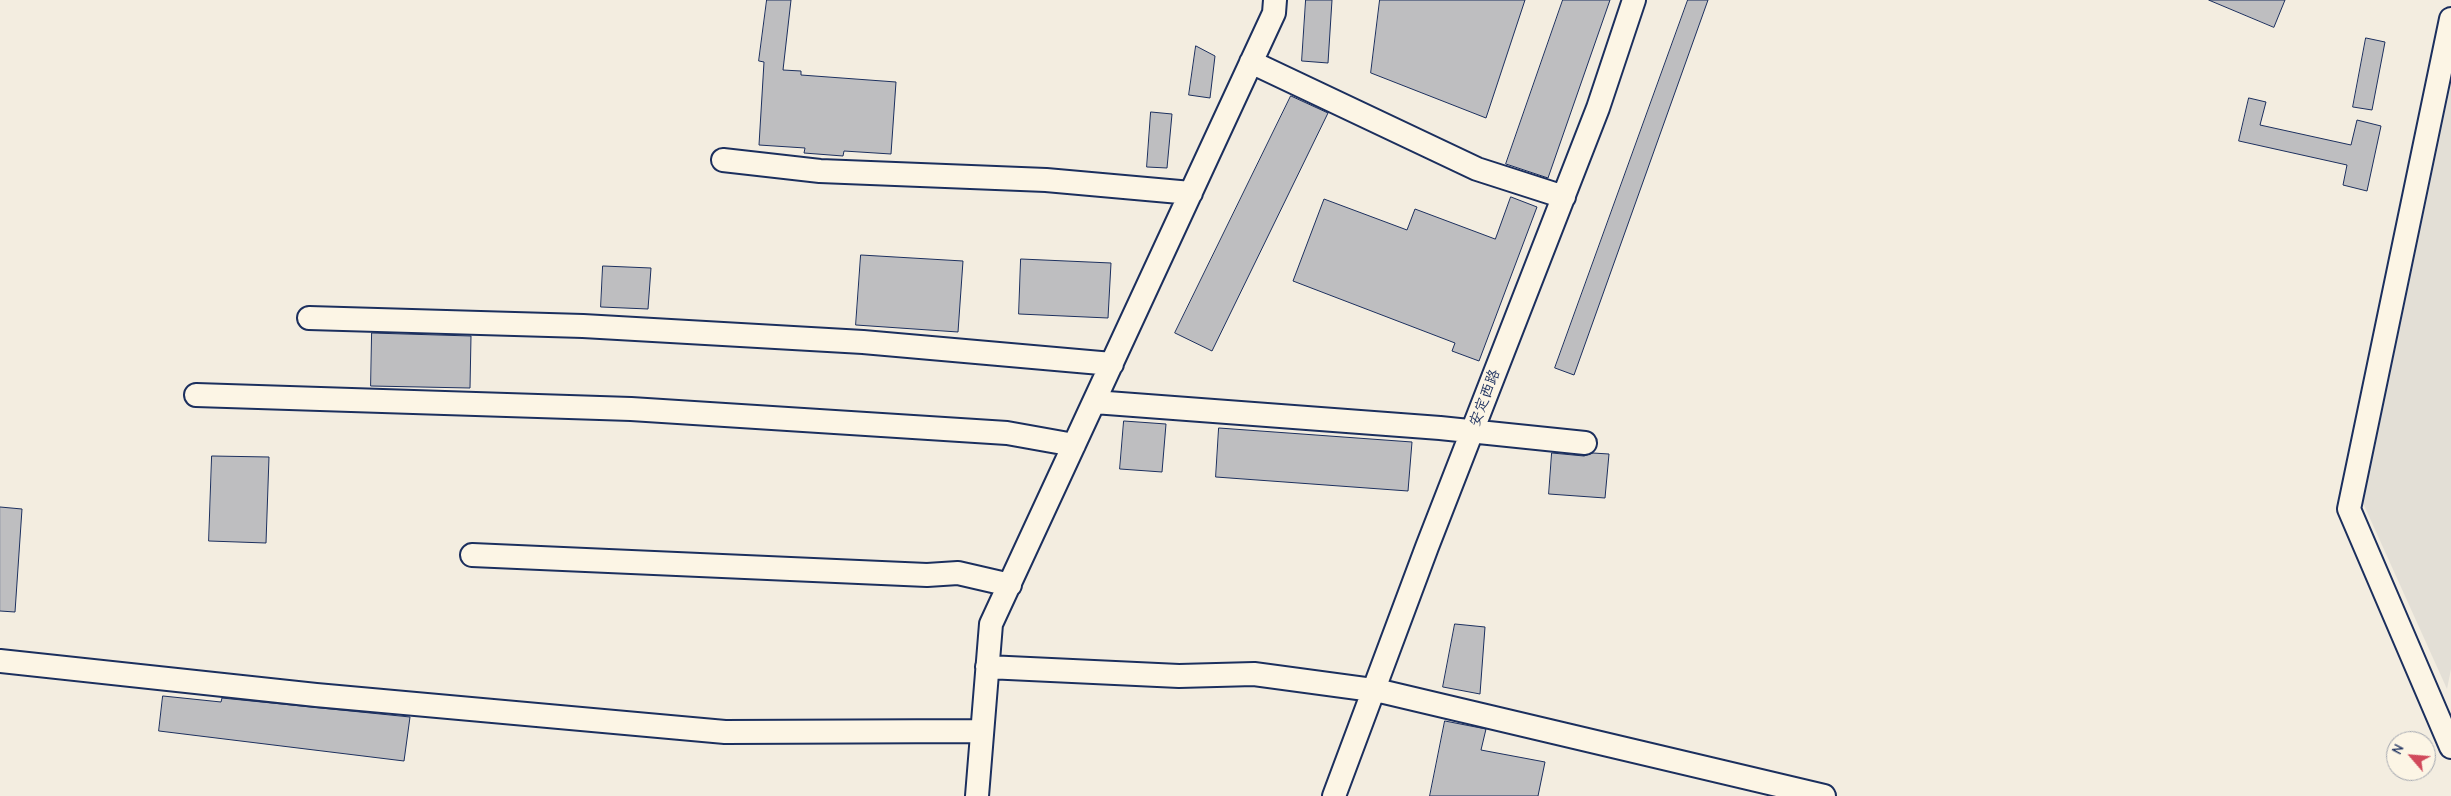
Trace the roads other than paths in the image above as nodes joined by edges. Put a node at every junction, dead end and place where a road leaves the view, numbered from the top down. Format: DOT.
graph roads {
  1 [pos="1275,0"];
  2 [pos="1634,0"];
  3 [pos="1648,0"];
  4 [pos="2451,19"];
  5 [pos="1251,62"];
  6 [pos="723,160"];
  7 [pos="1191,193"];
  8 [pos="1564,196"];
  9 [pos="309,318"];
  10 [pos="1112,364"];
  11 [pos="196,394"];
  12 [pos="1094,402"];
  13 [pos="1479,432"];
  14 [pos="1585,443"];
  15 [pos="1074,445"];
  16 [pos="472,556"];
  17 [pos="1010,585"];
  18 [pos="0,661"];
  19 [pos="987,667"];
  20 [pos="1380,692"];
  21 [pos="981,731"];
  22 [pos="2451,747"];
  23 [pos="1762,789"];
  24 [pos="977,796"];
  25 [pos="1334,796"];
  26 [pos="1349,796"];
  27 [pos="1824,796"];
  1 -- 5 [label="street"];
  2 -- 8 [label="street, 安定西路"];
  3 -- 13 [label="street, 安定西路"];
  4 -- 22 [label="street"];
  5 -- 7 [label="street"];
  5 -- 8 [label="street"];
  6 -- 7 [label="street"];
  7 -- 10 [label="street"];
  8 -- 13 [label="street, 安定西路"];
  9 -- 10 [label="street"];
  10 -- 12 [label="street"];
  11 -- 15 [label="street"];
  12 -- 13 [label="street"];
  12 -- 15 [label="street"];
  13 -- 14 [label="street"];
  13 -- 20 [label="street, 安定西路"];
  15 -- 17 [label="street"];
  16 -- 17 [label="street"];
  17 -- 19 [label="street"];
  18 -- 21 [label="street"];
  19 -- 20 [label="street"];
  19 -- 21 [label="street"];
  20 -- 23 [label="street"];
  20 -- 25 [label="street, 安定西路"];
  20 -- 26 [label="street, 安定西路"];
  21 -- 24 [label="street"];
  23 -- 27 [label="street"];
}
